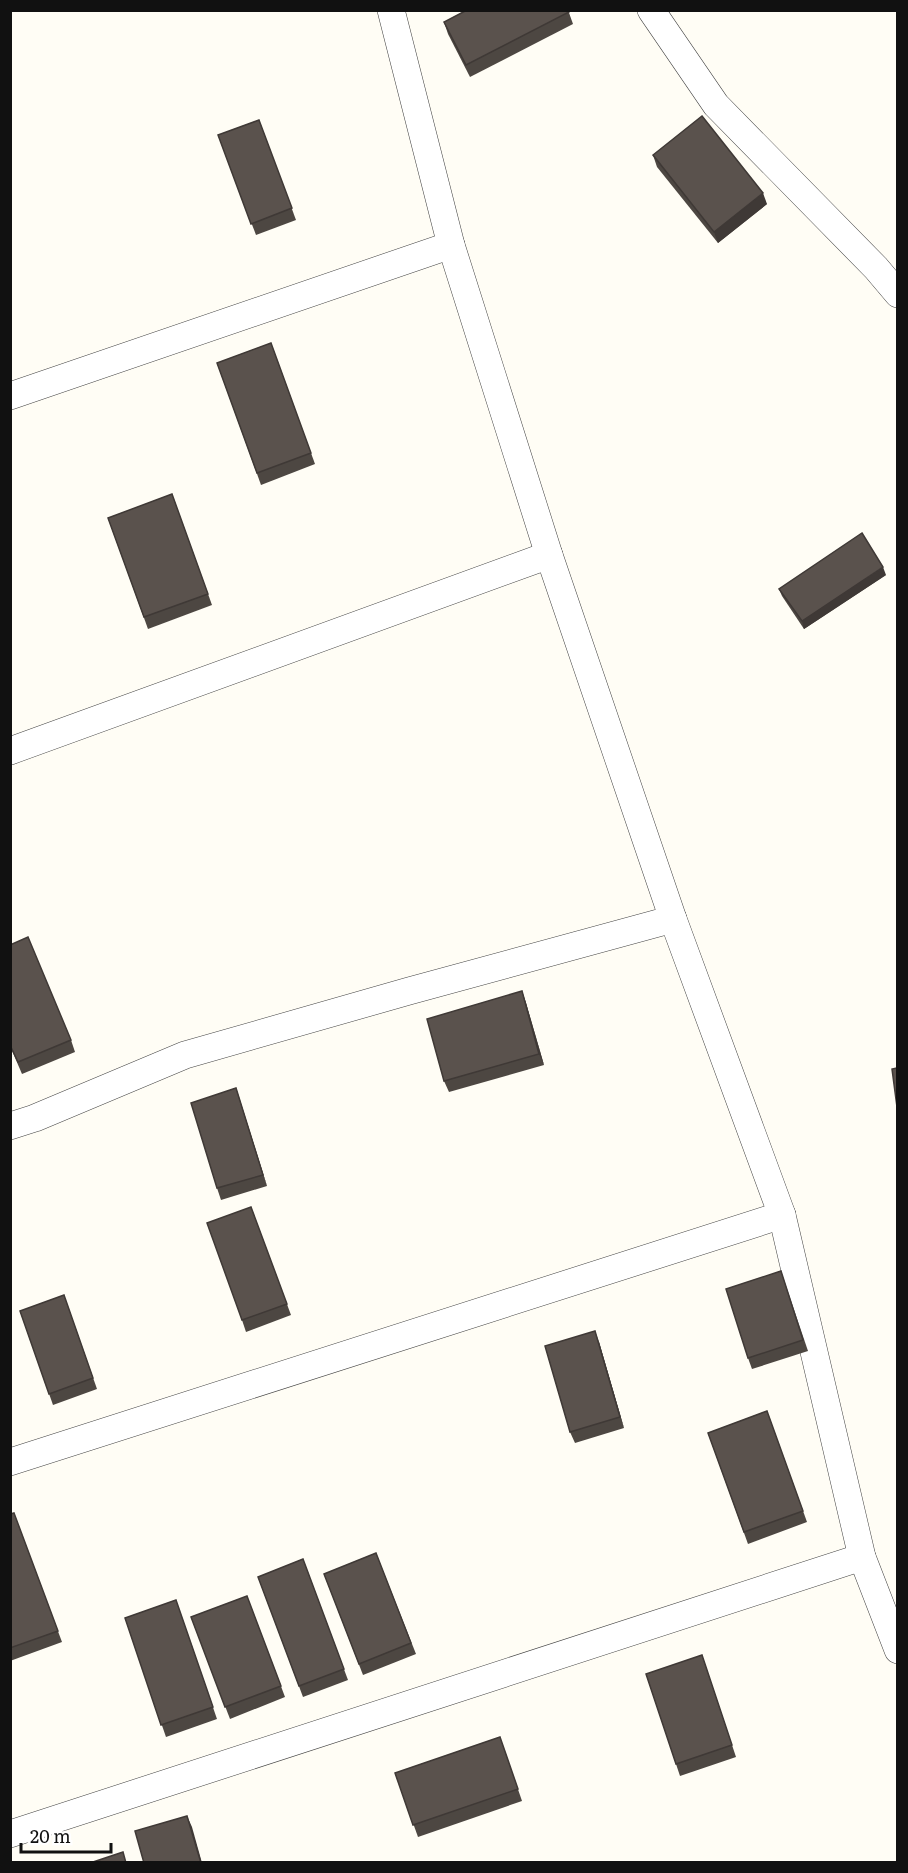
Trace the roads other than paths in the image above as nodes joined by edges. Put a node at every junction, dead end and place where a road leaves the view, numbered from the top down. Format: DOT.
graph roads {
  1 [pos="391,10"];
  2 [pos="651,10"];
  3 [pos="451,245"];
  4 [pos="897,294"];
  5 [pos="10,396"];
  6 [pos="549,555"];
  7 [pos="10,751"];
  8 [pos="673,919"];
  9 [pos="10,1126"];
  10 [pos="782,1215"];
  11 [pos="10,1462"];
  12 [pos="862,1557"];
  13 [pos="897,1650"];
  14 [pos="10,1834"];
  1 -- 3 [label="street"];
  2 -- 4 [label="street"];
  3 -- 5 [label="street"];
  3 -- 6 [label="street"];
  6 -- 7 [label="street"];
  6 -- 8 [label="street"];
  8 -- 9 [label="street"];
  8 -- 10 [label="street"];
  10 -- 11 [label="street"];
  10 -- 12 [label="street"];
  12 -- 13 [label="street"];
  12 -- 14 [label="street"];
}
